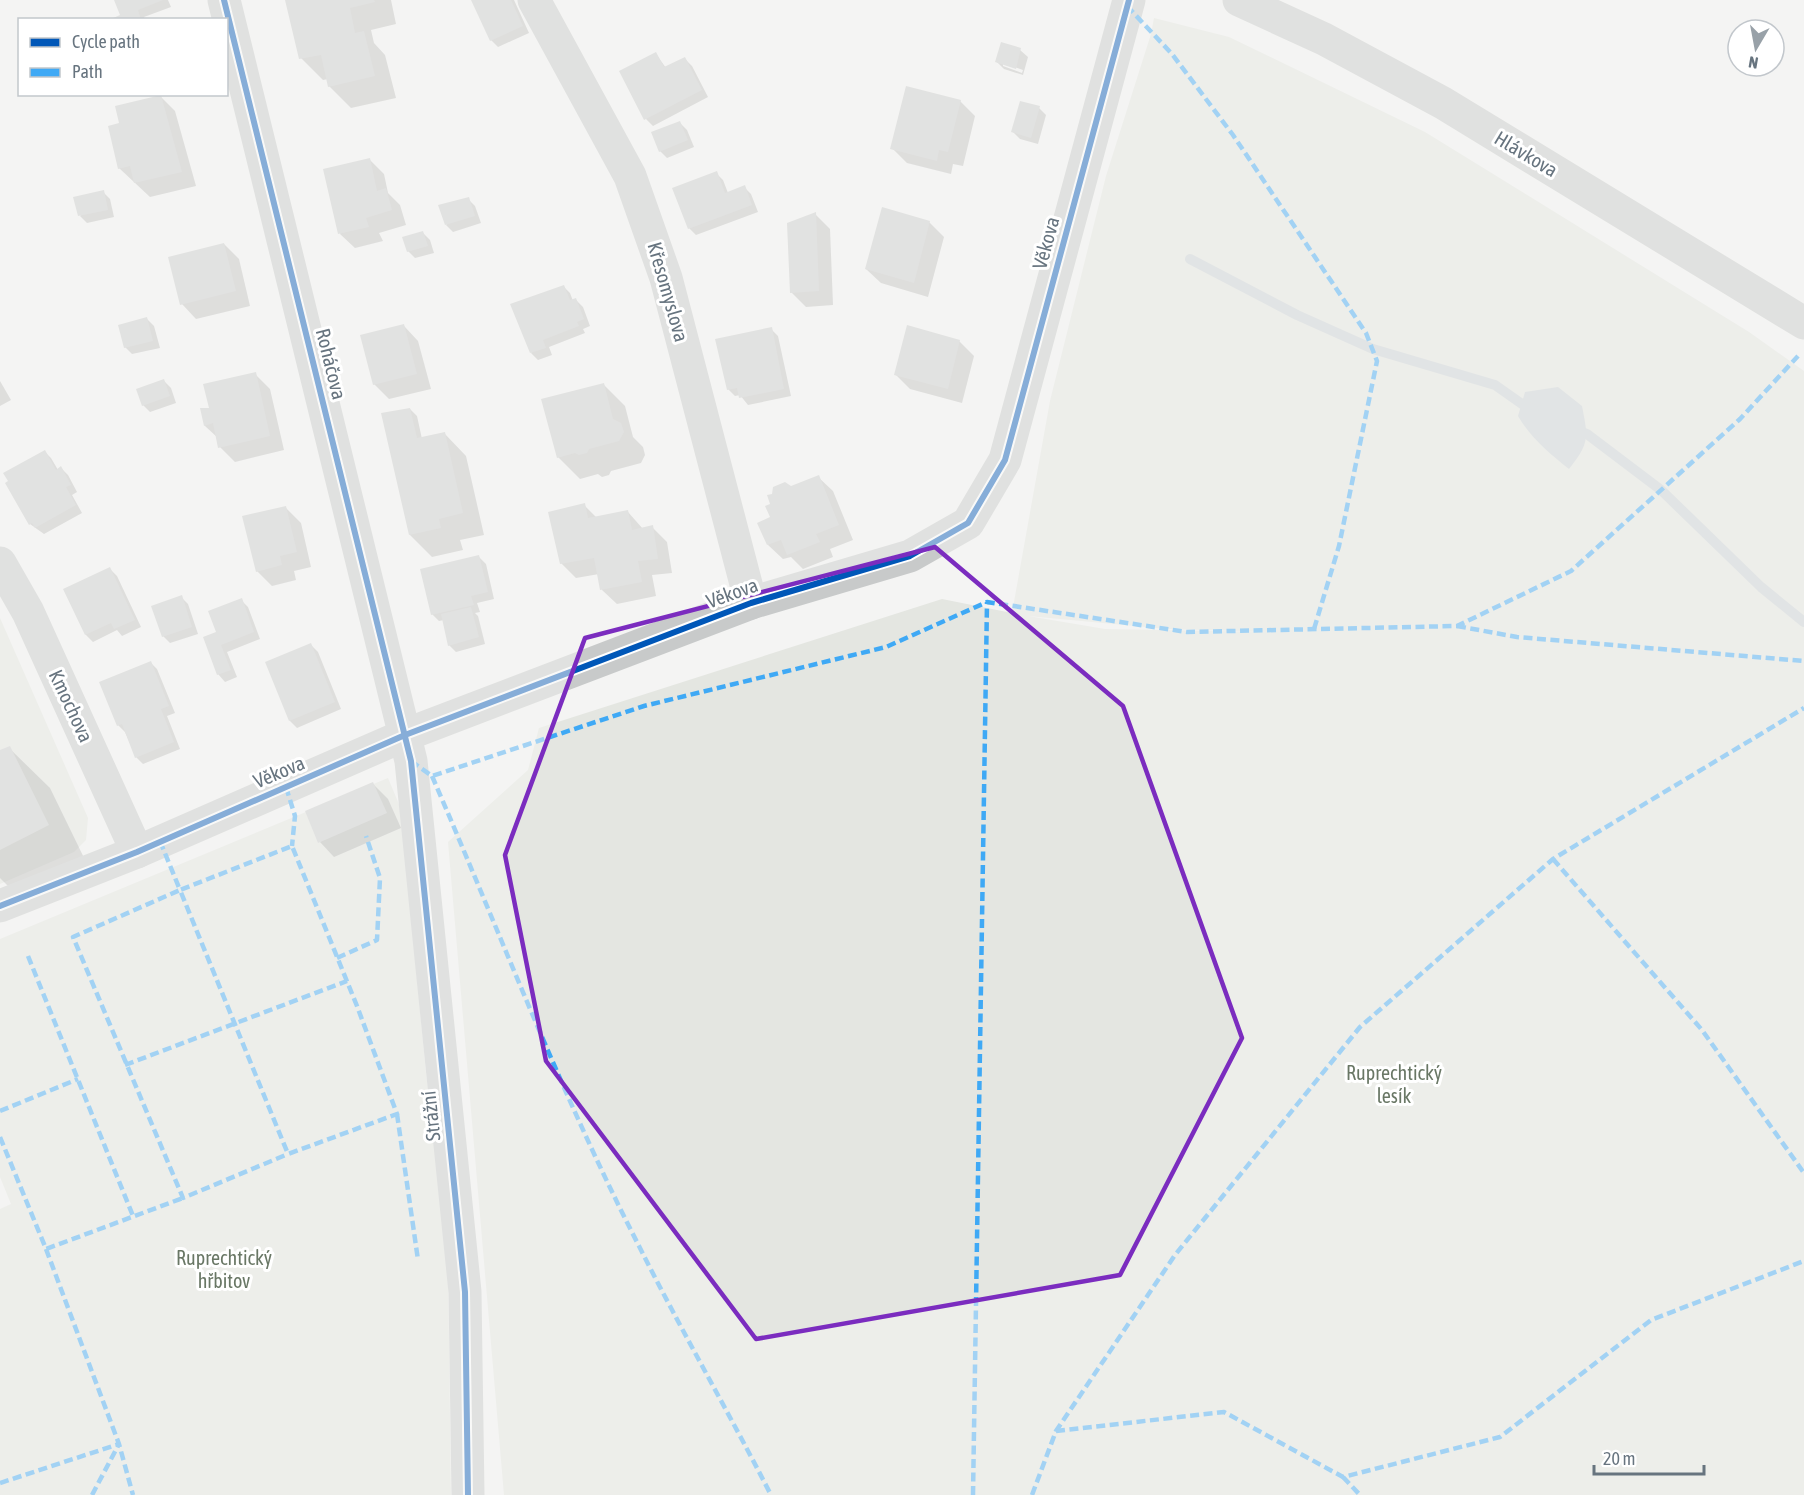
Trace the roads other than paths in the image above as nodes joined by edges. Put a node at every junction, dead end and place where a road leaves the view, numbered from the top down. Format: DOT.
graph roads {
  1 [pos="224,0"];
  2 [pos="534,0"];
  3 [pos="1129,0"];
  4 [pos="1239,0"];
  5 [pos="1804,323"];
  6 [pos="0,563"];
  7 [pos="751,603"];
  8 [pos="405,735"];
  9 [pos="137,852"];
  10 [pos="0,906"];
  11 [pos="468,1495"];
  1 -- 8 [label="street, Roháčova"];
  2 -- 7 [label="street, Křesomyslova"];
  3 -- 7 [label="street, Věkova"];
  4 -- 5 [label="street, Hlávkova"];
  6 -- 9 [label="street, Kmochova"];
  7 -- 8 [label="street, Věkova"];
  8 -- 9 [label="street, Věkova"];
  8 -- 11 [label="street, Strážní"];
  9 -- 10 [label="street, Věkova"];
}
